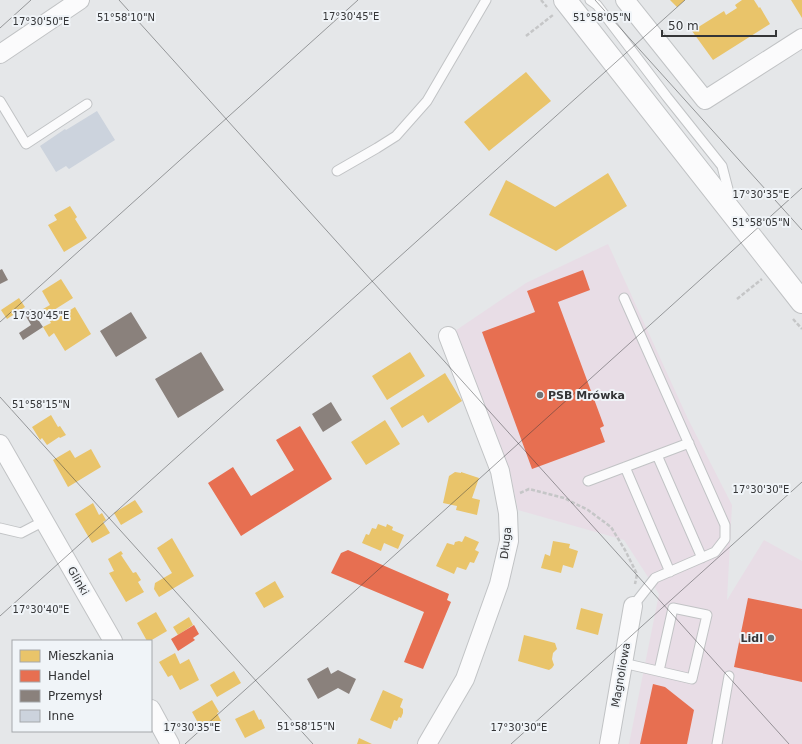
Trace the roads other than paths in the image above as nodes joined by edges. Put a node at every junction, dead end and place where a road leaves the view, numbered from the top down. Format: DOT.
graph roads {
  1 [pos="80,0"];
  2 [pos="486,0"];
  3 [pos="590,0"];
  4 [pos="625,0"];
  5 [pos="566,1"];
  6 [pos="802,38"];
  7 [pos="0,54"];
  8 [pos="0,101"];
  9 [pos="87,104"];
  10 [pos="337,170"];
  11 [pos="722,202"];
  12 [pos="624,298"];
  13 [pos="802,302"];
  14 [pos="448,336"];
  15 [pos="689,443"];
  16 [pos="0,444"];
  17 [pos="657,455"];
  18 [pos="625,467"];
  19 [pos="588,481"];
  20 [pos="44,521"];
  21 [pos="0,528"];
  22 [pos="702,558"];
  23 [pos="670,572"];
  24 [pos="633,606"];
  25 [pos="112,640"];
  26 [pos="623,663"];
  27 [pos="659,671"];
  28 [pos="729,676"];
  29 [pos="152,711"];
  30 [pos="170,744"];
  31 [pos="427,744"];
  32 [pos="609,744"];
  33 [pos="718,744"];
  1 -- 7 [label="street"];
  2 -- 10 [label="lane"];
  3 -- 11 [label="lane"];
  4 -- 6 [label="street"];
  5 -- 11 [label="main road"];
  8 -- 9 [label="lane"];
  11 -- 13 [label="main road"];
  12 -- 15 [label="lane"];
  14 -- 31 [label="street, Długa"];
  15 -- 17 [label="lane"];
  15 -- 22 [label="lane"];
  16 -- 20 [label="street, Glinki"];
  17 -- 18 [label="lane"];
  17 -- 22 [label="lane"];
  18 -- 19 [label="lane"];
  18 -- 23 [label="lane"];
  20 -- 21 [label="lane"];
  20 -- 25 [label="street, Glinki"];
  22 -- 23 [label="lane"];
  23 -- 24 [label="lane"];
  24 -- 26 [label="street, Magnoliowa"];
  26 -- 27 [label="lane"];
  26 -- 32 [label="street, Magnoliowa"];
  27 -- 27 [label="lane"];
  28 -- 33 [label="lane"];
  29 -- 30 [label="street"];
}
